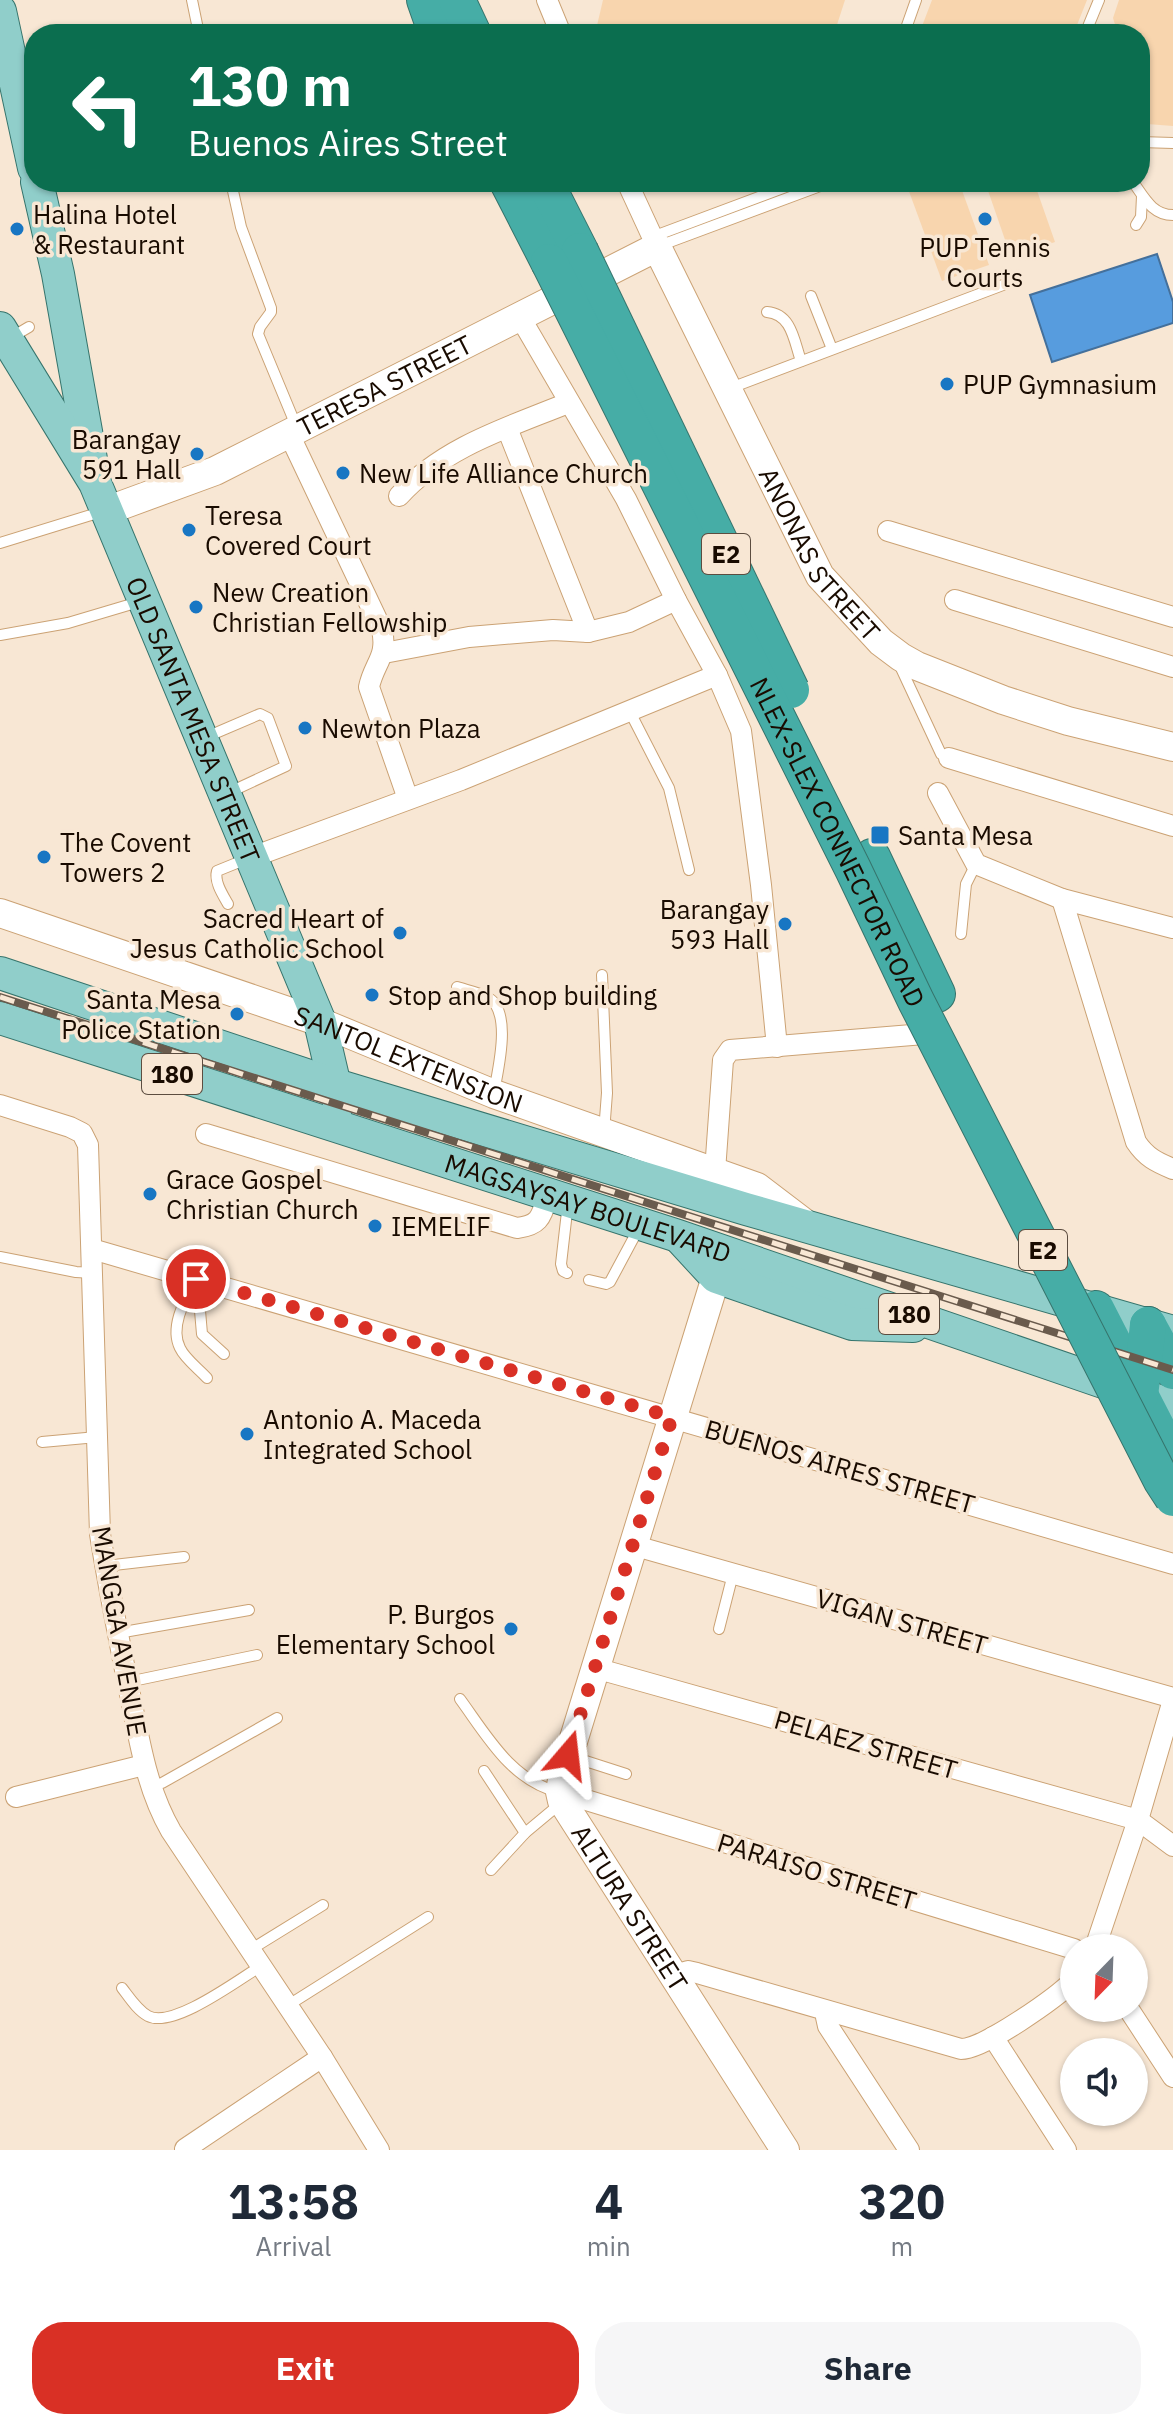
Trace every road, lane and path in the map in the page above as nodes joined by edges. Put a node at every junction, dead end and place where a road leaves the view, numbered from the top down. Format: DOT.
graph roads {
  1 [pos="192,0"];
  2 [pos="425,0"];
  3 [pos="457,0"];
  4 [pos="547,0"];
  5 [pos="916,0"];
  6 [pos="1099,0"];
  7 [pos="0,11"];
  8 [pos="197,24"];
  9 [pos="433,24"];
  10 [pos="468,24"];
  11 [pos="557,24"];
  12 [pos="908,24"];
  13 [pos="1089,24"];
  14 [pos="24,122"];
  15 [pos="1150,142"];
  16 [pos="1173,143"];
  17 [pos="39,192"];
  18 [pos="233,192"];
  19 [pos="513,192"];
  20 [pos="550,192"];
  21 [pos="634,192"];
  22 [pos="773,192"];
  23 [pos="801,192"];
  24 [pos="1142,194"];
  25 [pos="1173,215"];
  26 [pos="1136,225"];
  27 [pos="665,238"];
  28 [pos="1003,285"];
  29 [pos="811,296"];
  30 [pos="767,312"];
  31 [pos="520,317"];
  32 [pos="12,332"];
  33 [pos="832,349"];
  34 [pos="801,361"];
  35 [pos="735,386"];
  36 [pos="568,403"];
  37 [pos="67,408"];
  38 [pos="507,428"];
  39 [pos="293,432"];
  40 [pos="399,496"];
  41 [pos="100,497"];
  42 [pos="888,531"];
  43 [pos="0,543"];
  44 [pos="676,600"];
  45 [pos="955,600"];
  46 [pos="144,601"];
  47 [pos="1173,617"];
  48 [pos="588,632"];
  49 [pos="0,635"];
  50 [pos="893,652"];
  51 [pos="384,653"];
  52 [pos="1173,667"];
  53 [pos="717,675"];
  54 [pos="765,689"];
  55 [pos="630,712"];
  56 [pos="202,739"];
  57 [pos="1173,747"];
  58 [pos="949,758"];
  59 [pos="938,793"];
  60 [pos="224,794"];
  61 [pos="408,799"];
  62 [pos="1173,826"];
  63 [pos="250,858"];
  64 [pos="976,864"];
  65 [pos="689,870"];
  66 [pos="1062,899"];
  67 [pos="228,904"];
  68 [pos="0,913"];
  69 [pos="1173,928"];
  70 [pos="961,934"];
  71 [pos="0,973"];
  72 [pos="602,975"];
  73 [pos="457,987"];
  74 [pos="925,1013"];
  75 [pos="0,1018"];
  76 [pos="320,1022"];
  77 [pos="777,1047"];
  78 [pos="336,1085"];
  79 [pos="494,1094"];
  80 [pos="0,1105"];
  81 [pos="344,1130"];
  82 [pos="206,1134"];
  83 [pos="604,1134"];
  84 [pos="1173,1169"];
  85 [pos="713,1186"];
  86 [pos="558,1198"];
  87 [pos="641,1224"];
  88 [pos="678,1236"];
  89 [pos="92,1249"];
  90 [pos="0,1257"];
  91 [pos="93,1273"];
  92 [pos="567,1273"];
  93 [pos="716,1277"];
  94 [pos="200,1280"];
  95 [pos="589,1280"];
  96 [pos="1096,1309"];
  97 [pos="949,1327"];
  98 [pos="1161,1329"];
  99 [pos="224,1354"];
  100 [pos="1173,1371"];
  101 [pos="207,1378"];
  102 [pos="1156,1401"];
  103 [pos="672,1417"];
  104 [pos="97,1437"];
  105 [pos="42,1442"];
  106 [pos="1173,1453"];
  107 [pos="1173,1459"];
  108 [pos="1173,1498"];
  109 [pos="632,1545"];
  110 [pos="184,1557"];
  111 [pos="1173,1564"];
  112 [pos="105,1566"];
  113 [pos="733,1574"];
  114 [pos="249,1610"];
  115 [pos="719,1629"];
  116 [pos="118,1633"];
  117 [pos="257,1655"];
  118 [pos="595,1668"];
  119 [pos="128,1682"];
  120 [pos="460,1699"];
  121 [pos="1173,1699"];
  122 [pos="277,1718"];
  123 [pos="568,1755"];
  124 [pos="144,1765"];
  125 [pos="484,1771"];
  126 [pos="626,1774"];
  127 [pos="150,1786"];
  128 [pos="16,1797"];
  129 [pos="561,1797"];
  130 [pos="1138,1820"];
  131 [pos="525,1833"];
  132 [pos="1173,1846"];
  133 [pos="491,1870"];
  134 [pos="323,1905"];
  135 [pos="428,1917"];
  136 [pos="1100,1934"];
  137 [pos="1060,1945"];
  138 [pos="255,1958"];
  139 [pos="674,1975"];
  140 [pos="122,1988"];
  141 [pos="1060,1993"];
  142 [pos="287,2006"];
  143 [pos="827,2011"];
  144 [pos="1137,2022"];
  145 [pos="993,2037"];
  146 [pos="322,2057"];
  147 [pos="1173,2077"];
  148 [pos="185,2149"];
  149 [pos="378,2150"];
  150 [pos="785,2150"];
  151 [pos="909,2150"];
  152 [pos="1066,2150"];
  1 -- 8 [label="lane"];
  2 -- 9 [label="highway"];
  3 -- 10 [label="highway"];
  4 -- 11 [label="street"];
  5 -- 12 [label="lane"];
  6 -- 13 [label="lane"];
  7 -- 14 [label="main road"];
  15 -- 16 [label="lane"];
  17 -- 37 [label="main road"];
  18 -- 39 [label="lane"];
  19 -- 74 [label="highway, NLEX-SLEX CONNECTOR ROAD, bridge"];
  20 -- 106 [label="highway, NLEX-SLEX CONNECTOR ROAD / E2, bridge"];
  21 -- 27 [label="street, ANONAS STREET"];
  22 -- 27 [label="lane"];
  23 -- 27 [label="lane"];
  24 -- 25 [label="lane"];
  24 -- 26 [label="lane"];
  27 -- 31 [label="street, TERESA STREET"];
  27 -- 35 [label="street, ANONAS STREET"];
  28 -- 33 [label="lane"];
  29 -- 33 [label="lane"];
  30 -- 34 [label="lane"];
  31 -- 36 [label="street"];
  31 -- 39 [label="street, TERESA STREET"];
  32 -- 37 [label="main road, OLD SANTA MESA STREET"];
  33 -- 34 [label="lane"];
  34 -- 35 [label="lane"];
  35 -- 50 [label="street, ANONAS STREET"];
  36 -- 38 [label="street"];
  36 -- 44 [label="street"];
  37 -- 41 [label="main road, OLD SANTA MESA STREET"];
  38 -- 40 [label="street"];
  38 -- 48 [label="street"];
  39 -- 41 [label="street, TERESA STREET"];
  39 -- 51 [label="street"];
  41 -- 43 [label="lane"];
  41 -- 46 [label="main road, OLD SANTA MESA STREET"];
  42 -- 47 [label="street"];
  44 -- 48 [label="street"];
  44 -- 53 [label="street"];
  45 -- 52 [label="street"];
  46 -- 49 [label="lane"];
  46 -- 56 [label="main road, OLD SANTA MESA STREET"];
  48 -- 51 [label="street"];
  50 -- 57 [label="street, ANONAS STREET"];
  50 -- 58 [label="lane"];
  51 -- 61 [label="street"];
  53 -- 55 [label="street"];
  53 -- 77 [label="street"];
  54 -- 74 [label="lane"];
  55 -- 61 [label="street"];
  55 -- 65 [label="lane"];
  56 -- 60 [label="main road, OLD SANTA MESA STREET"];
  56 -- 60 [label="lane"];
  58 -- 62 [label="street"];
  59 -- 64 [label="street"];
  60 -- 63 [label="main road, OLD SANTA MESA STREET"];
  61 -- 63 [label="street"];
  63 -- 67 [label="lane"];
  63 -- 76 [label="main road, OLD SANTA MESA STREET"];
  64 -- 66 [label="street"];
  64 -- 70 [label="lane"];
  66 -- 69 [label="street"];
  66 -- 84 [label="street"];
  68 -- 76 [label="street, SANTOL EXTENSION"];
  71 -- 78 [label="main road, MAGSAYSAY BOULEVARD / 180"];
  72 -- 83 [label="lane"];
  73 -- 79 [label="lane"];
  74 -- 77 [label="street"];
  74 -- 108 [label="highway, NLEX-SLEX CONNECTOR ROAD / E2, bridge"];
  75 -- 81 [label="main road, MAGSAYSAY BOULEVARD / 180"];
  76 -- 78 [label="main road, OLD SANTA MESA STREET"];
  76 -- 79 [label="street, SANTOL EXTENSION"];
  77 -- 85 [label="street"];
  78 -- 81 [label="main road, OLD SANTA MESA STREET"];
  78 -- 85 [label="main road, MAGSAYSAY BOULEVARD / 180"];
  79 -- 83 [label="street, SANTOL EXTENSION"];
  80 -- 89 [label="street, MANGGA AVENUE"];
  81 -- 86 [label="main road, MAGSAYSAY BOULEVARD / 180"];
  82 -- 86 [label="street"];
  83 -- 85 [label="street, SANTOL EXTENSION"];
  85 -- 96 [label="main road, MAGSAYSAY BOULEVARD / 180"];
  86 -- 87 [label="main road, MAGSAYSAY BOULEVARD / 180"];
  86 -- 92 [label="lane"];
  87 -- 88 [label="main road, MAGSAYSAY BOULEVARD / 180"];
  87 -- 95 [label="lane"];
  88 -- 93 [label="main road"];
  88 -- 97 [label="main road, MAGSAYSAY BOULEVARD / 180"];
  89 -- 91 [label="street, MANGGA AVENUE"];
  89 -- 94 [label="street, BUENOS AIRES STREET"];
  90 -- 91 [label="lane"];
  91 -- 104 [label="street, MANGGA AVENUE"];
  93 -- 97 [label="main road"];
  93 -- 103 [label="street, ALTURA STREET"];
  94 -- 99 [label="lane"];
  94 -- 101 [label="lane"];
  94 -- 103 [label="street, BUENOS AIRES STREET"];
  96 -- 98 [label="main road, MAGSAYSAY BOULEVARD / 180"];
  96 -- 102 [label="highway"];
  97 -- 102 [label="main road, MAGSAYSAY BOULEVARD / 180"];
  98 -- 100 [label="highway"];
  98 -- 102 [label="highway"];
  102 -- 107 [label="highway"];
  103 -- 109 [label="street, ALTURA STREET"];
  103 -- 111 [label="street, BUENOS AIRES STREET"];
  104 -- 105 [label="lane"];
  104 -- 112 [label="street, MANGGA AVENUE"];
  109 -- 113 [label="street, VIGAN STREET"];
  109 -- 118 [label="street, ALTURA STREET"];
  110 -- 112 [label="lane"];
  112 -- 116 [label="street, MANGGA AVENUE"];
  113 -- 115 [label="lane"];
  113 -- 121 [label="street, VIGAN STREET"];
  114 -- 116 [label="lane"];
  116 -- 119 [label="street, MANGGA AVENUE"];
  117 -- 119 [label="lane"];
  118 -- 123 [label="street, ALTURA STREET"];
  118 -- 130 [label="street, PELAEZ STREET"];
  119 -- 124 [label="street, MANGGA AVENUE"];
  120 -- 129 [label="lane"];
  121 -- 130 [label="street"];
  122 -- 127 [label="lane"];
  123 -- 126 [label="lane"];
  123 -- 129 [label="street, ALTURA STREET"];
  124 -- 127 [label="street, MANGGA AVENUE"];
  124 -- 128 [label="street"];
  125 -- 131 [label="lane"];
  127 -- 138 [label="street, MANGGA AVENUE"];
  129 -- 131 [label="lane"];
  129 -- 137 [label="street, PARAISO STREET"];
  129 -- 139 [label="street, ALTURA STREET"];
  130 -- 132 [label="street"];
  130 -- 136 [label="street"];
  131 -- 133 [label="lane"];
  134 -- 138 [label="lane"];
  135 -- 142 [label="lane"];
  138 -- 140 [label="lane"];
  138 -- 142 [label="street, MANGGA AVENUE"];
  139 -- 143 [label="street"];
  139 -- 150 [label="street, ALTURA STREET"];
  141 -- 145 [label="street"];
  142 -- 146 [label="street, MANGGA AVENUE"];
  143 -- 145 [label="street"];
  143 -- 151 [label="street"];
  144 -- 147 [label="street"];
  145 -- 152 [label="street"];
  146 -- 148 [label="street"];
  146 -- 149 [label="street, MANGGA AVENUE"];
}
